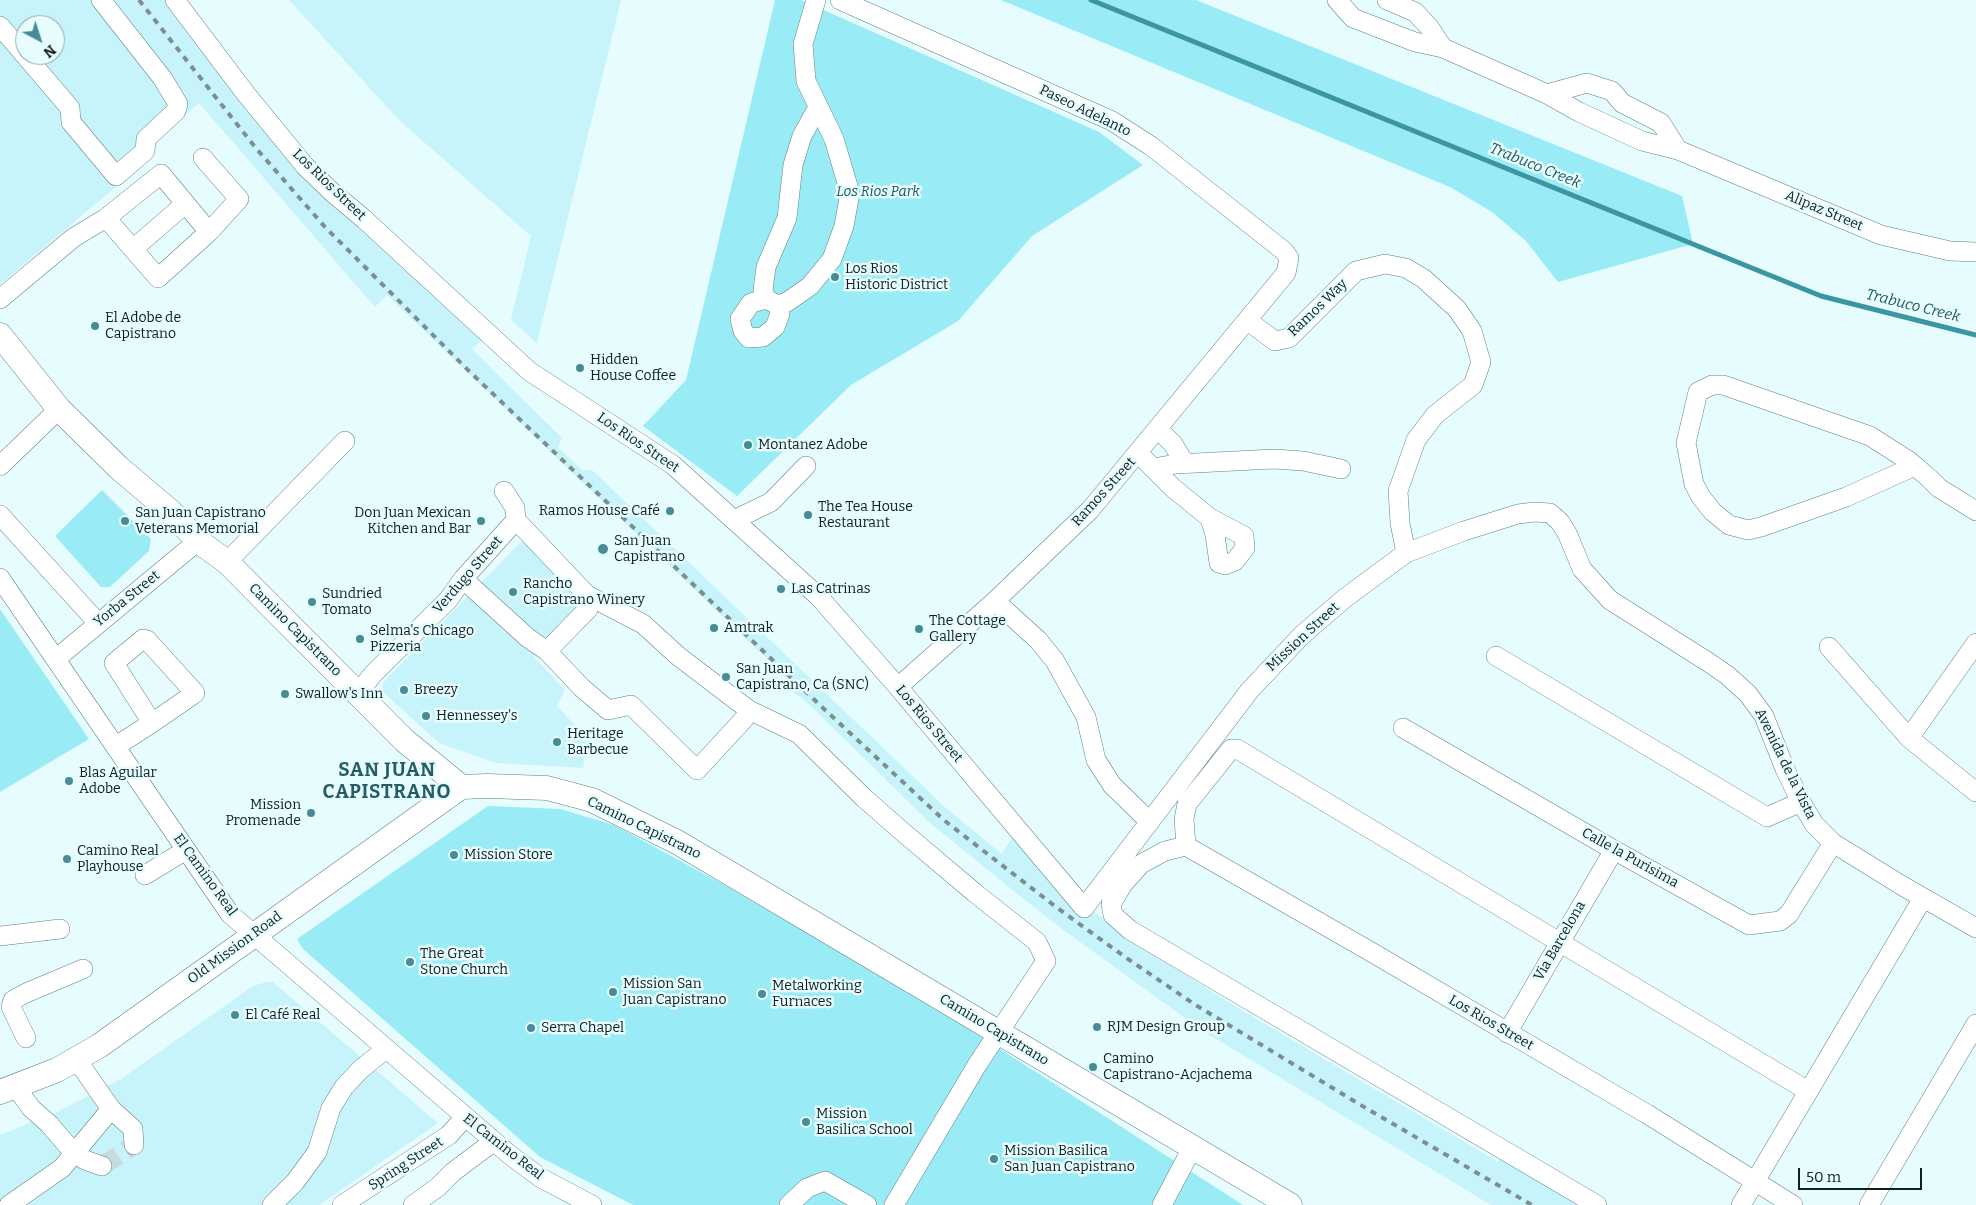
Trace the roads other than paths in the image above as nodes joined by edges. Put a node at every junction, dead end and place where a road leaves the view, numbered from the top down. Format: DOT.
graph roads {
  1 [pos="101,0"];
  2 [pos="175,0"];
  3 [pos="816,0"];
  4 [pos="840,0"];
  5 [pos="1337,0"];
  6 [pos="1387,0"];
  7 [pos="0,26"];
  8 [pos="1443,48"];
  9 [pos="1547,94"];
  10 [pos="818,107"];
  11 [pos="1678,150"];
  12 [pos="202,158"];
  13 [pos="185,204"];
  14 [pos="106,218"];
  15 [pos="209,232"];
  16 [pos="133,249"];
  17 [pos="1976,252"];
  18 [pos="1286,273"];
  19 [pos="0,299"];
  20 [pos="1248,321"];
  21 [pos="0,335"];
  22 [pos="59,409"];
  23 [pos="1158,428"];
  24 [pos="345,441"];
  25 [pos="1138,453"];
  26 [pos="1185,464"];
  27 [pos="0,466"];
  28 [pos="806,466"];
  29 [pos="1915,466"];
  30 [pos="1153,468"];
  31 [pos="1341,468"];
  32 [pos="504,491"];
  33 [pos="1976,511"];
  34 [pos="0,515"];
  35 [pos="1210,518"];
  36 [pos="516,520"];
  37 [pos="734,520"];
  38 [pos="198,541"];
  39 [pos="1406,554"];
  40 [pos="227,562"];
  41 [pos="1582,569"];
  42 [pos="0,578"];
  43 [pos="463,579"];
  44 [pos="587,595"];
  45 [pos="995,601"];
  46 [pos="98,623"];
  47 [pos="1976,643"];
  48 [pos="1828,648"];
  49 [pos="547,651"];
  50 [pos="1496,656"];
  51 [pos="57,658"];
  52 [pos="898,687"];
  53 [pos="357,694"];
  54 [pos="749,710"];
  55 [pos="152,723"];
  56 [pos="1403,728"];
  57 [pos="1909,738"];
  58 [pos="116,746"];
  59 [pos="461,787"];
  60 [pos="1976,792"];
  61 [pos="1801,802"];
  62 [pos="1150,822"];
  63 [pos="1833,843"];
  64 [pos="1186,846"];
  65 [pos="186,850"];
  66 [pos="1614,850"];
  67 [pos="145,875"];
  68 [pos="1923,898"];
  69 [pos="1084,908"];
  70 [pos="1976,928"];
  71 [pos="60,929"];
  72 [pos="254,934"];
  73 [pos="0,936"];
  74 [pos="1559,944"];
  75 [pos="83,969"];
  76 [pos="1976,1024"];
  77 [pos="999,1032"];
  78 [pos="1507,1032"];
  79 [pos="26,1038"];
  80 [pos="386,1049"];
  81 [pos="77,1060"];
  82 [pos="8,1089"];
  83 [pos="1808,1091"];
  84 [pos="111,1109"];
  85 [pos="464,1117"];
  86 [pos="493,1142"];
  87 [pos="134,1145"];
  88 [pos="1192,1148"];
  89 [pos="74,1153"];
  90 [pos="102,1166"];
  91 [pos="1754,1181"];
  92 [pos="584,1203"];
  93 [pos="9,1205"];
  94 [pos="272,1205"];
  95 [pos="342,1205"];
  96 [pos="413,1205"];
  97 [pos="789,1205"];
  98 [pos="867,1205"];
  99 [pos="894,1205"];
  100 [pos="1162,1205"];
  101 [pos="1290,1205"];
  102 [pos="1597,1205"];
  103 [pos="1741,1205"];
  104 [pos="1793,1205"];
  105 [pos="1869,1205"];
  1 -- 7 [label="street"];
  2 -- 37 [label="street, Los Rios Street"];
  3 -- 10 [label="street"];
  4 -- 18 [label="street, Paseo Adelanto"];
  5 -- 8 [label="street, Alipaz Street"];
  6 -- 8 [label="street"];
  8 -- 9 [label="street, Alipaz Street"];
  9 -- 11 [label="street, Alipaz Street"];
  9 -- 11 [label="street"];
  10 -- 10 [label="street"];
  11 -- 17 [label="street, Alipaz Street"];
  12 -- 15 [label="street"];
  13 -- 14 [label="street"];
  13 -- 15 [label="street"];
  13 -- 16 [label="street"];
  14 -- 16 [label="street"];
  14 -- 19 [label="street"];
  15 -- 16 [label="street"];
  18 -- 20 [label="street, Ramos Street"];
  20 -- 23 [label="street, Ramos Street"];
  20 -- 39 [label="street, Ramos Way"];
  21 -- 22 [label="main road, Camino Capistrano"];
  22 -- 27 [label="street"];
  22 -- 38 [label="main road, Camino Capistrano"];
  23 -- 25 [label="street, Ramos Street"];
  23 -- 26 [label="street"];
  24 -- 40 [label="street"];
  25 -- 30 [label="street"];
  25 -- 45 [label="street, Ramos Street"];
  26 -- 30 [label="street"];
  26 -- 31 [label="street"];
  28 -- 37 [label="street"];
  29 -- 29 [label="street"];
  29 -- 33 [label="street"];
  30 -- 35 [label="street"];
  32 -- 36 [label="street"];
  34 -- 46 [label="street"];
  36 -- 43 [label="street, Verdugo Street"];
  36 -- 44 [label="street"];
  37 -- 52 [label="street, Los Rios Street"];
  38 -- 40 [label="main road, Camino Capistrano"];
  38 -- 46 [label="street, Yorba Street"];
  39 -- 41 [label="street, Mission Street"];
  39 -- 62 [label="street, Mission Street"];
  40 -- 53 [label="main road, Camino Capistrano"];
  41 -- 61 [label="street, Avenida de la Vista"];
  42 -- 51 [label="street, El Camino Real"];
  43 -- 49 [label="street"];
  43 -- 53 [label="street, Verdugo Street"];
  44 -- 49 [label="street"];
  44 -- 54 [label="street"];
  45 -- 52 [label="street, Ramos Street"];
  45 -- 62 [label="street"];
  46 -- 51 [label="street, Yorba Street"];
  47 -- 57 [label="street"];
  48 -- 57 [label="street"];
  49 -- 54 [label="street"];
  50 -- 61 [label="street"];
  51 -- 58 [label="street, El Camino Real"];
  52 -- 69 [label="street, Los Rios Street"];
  53 -- 59 [label="main road, Camino Capistrano"];
  54 -- 77 [label="street"];
  55 -- 55 [label="street"];
  55 -- 58 [label="street"];
  56 -- 66 [label="street, Calle la Purisima"];
  57 -- 60 [label="street"];
  58 -- 65 [label="street, El Camino Real"];
  59 -- 72 [label="main road, Old Mission Road"];
  59 -- 77 [label="main road, Camino Capistrano"];
  61 -- 63 [label="street, Avenida de la Vista"];
  62 -- 69 [label="street, Mission Street"];
  63 -- 66 [label="street, Calle la Purisima"];
  63 -- 68 [label="street, Avenida de la Vista"];
  64 -- 74 [label="street"];
  64 -- 78 [label="street, Los Rios Street"];
  64 -- 102 [label="street"];
  65 -- 67 [label="street"];
  65 -- 72 [label="street, El Camino Real"];
  66 -- 74 [label="street, Via Barcelona"];
  68 -- 70 [label="street, Avenida de la Vista"];
  68 -- 83 [label="street"];
  71 -- 73 [label="street"];
  72 -- 80 [label="street, El Camino Real"];
  72 -- 81 [label="main road, Old Mission Road"];
  74 -- 78 [label="street, Via Barcelona"];
  74 -- 83 [label="street"];
  75 -- 79 [label="street"];
  76 -- 105 [label="street"];
  77 -- 88 [label="main road, Camino Capistrano"];
  77 -- 99 [label="street"];
  78 -- 91 [label="street, Los Rios Street"];
  80 -- 85 [label="street, El Camino Real"];
  80 -- 94 [label="street"];
  81 -- 82 [label="main road, Old Mission Road"];
  81 -- 84 [label="street"];
  82 -- 89 [label="street"];
  83 -- 91 [label="street"];
  84 -- 87 [label="street"];
  84 -- 89 [label="street"];
  85 -- 86 [label="street, El Camino Real"];
  85 -- 95 [label="street, Spring Street"];
  86 -- 92 [label="street, El Camino Real"];
  86 -- 96 [label="street"];
  88 -- 100 [label="street"];
  88 -- 101 [label="main road, Camino Capistrano"];
  89 -- 90 [label="street"];
  89 -- 93 [label="street"];
  91 -- 103 [label="street"];
  91 -- 104 [label="street, Los Rios Street"];
  97 -- 98 [label="street"];
}
